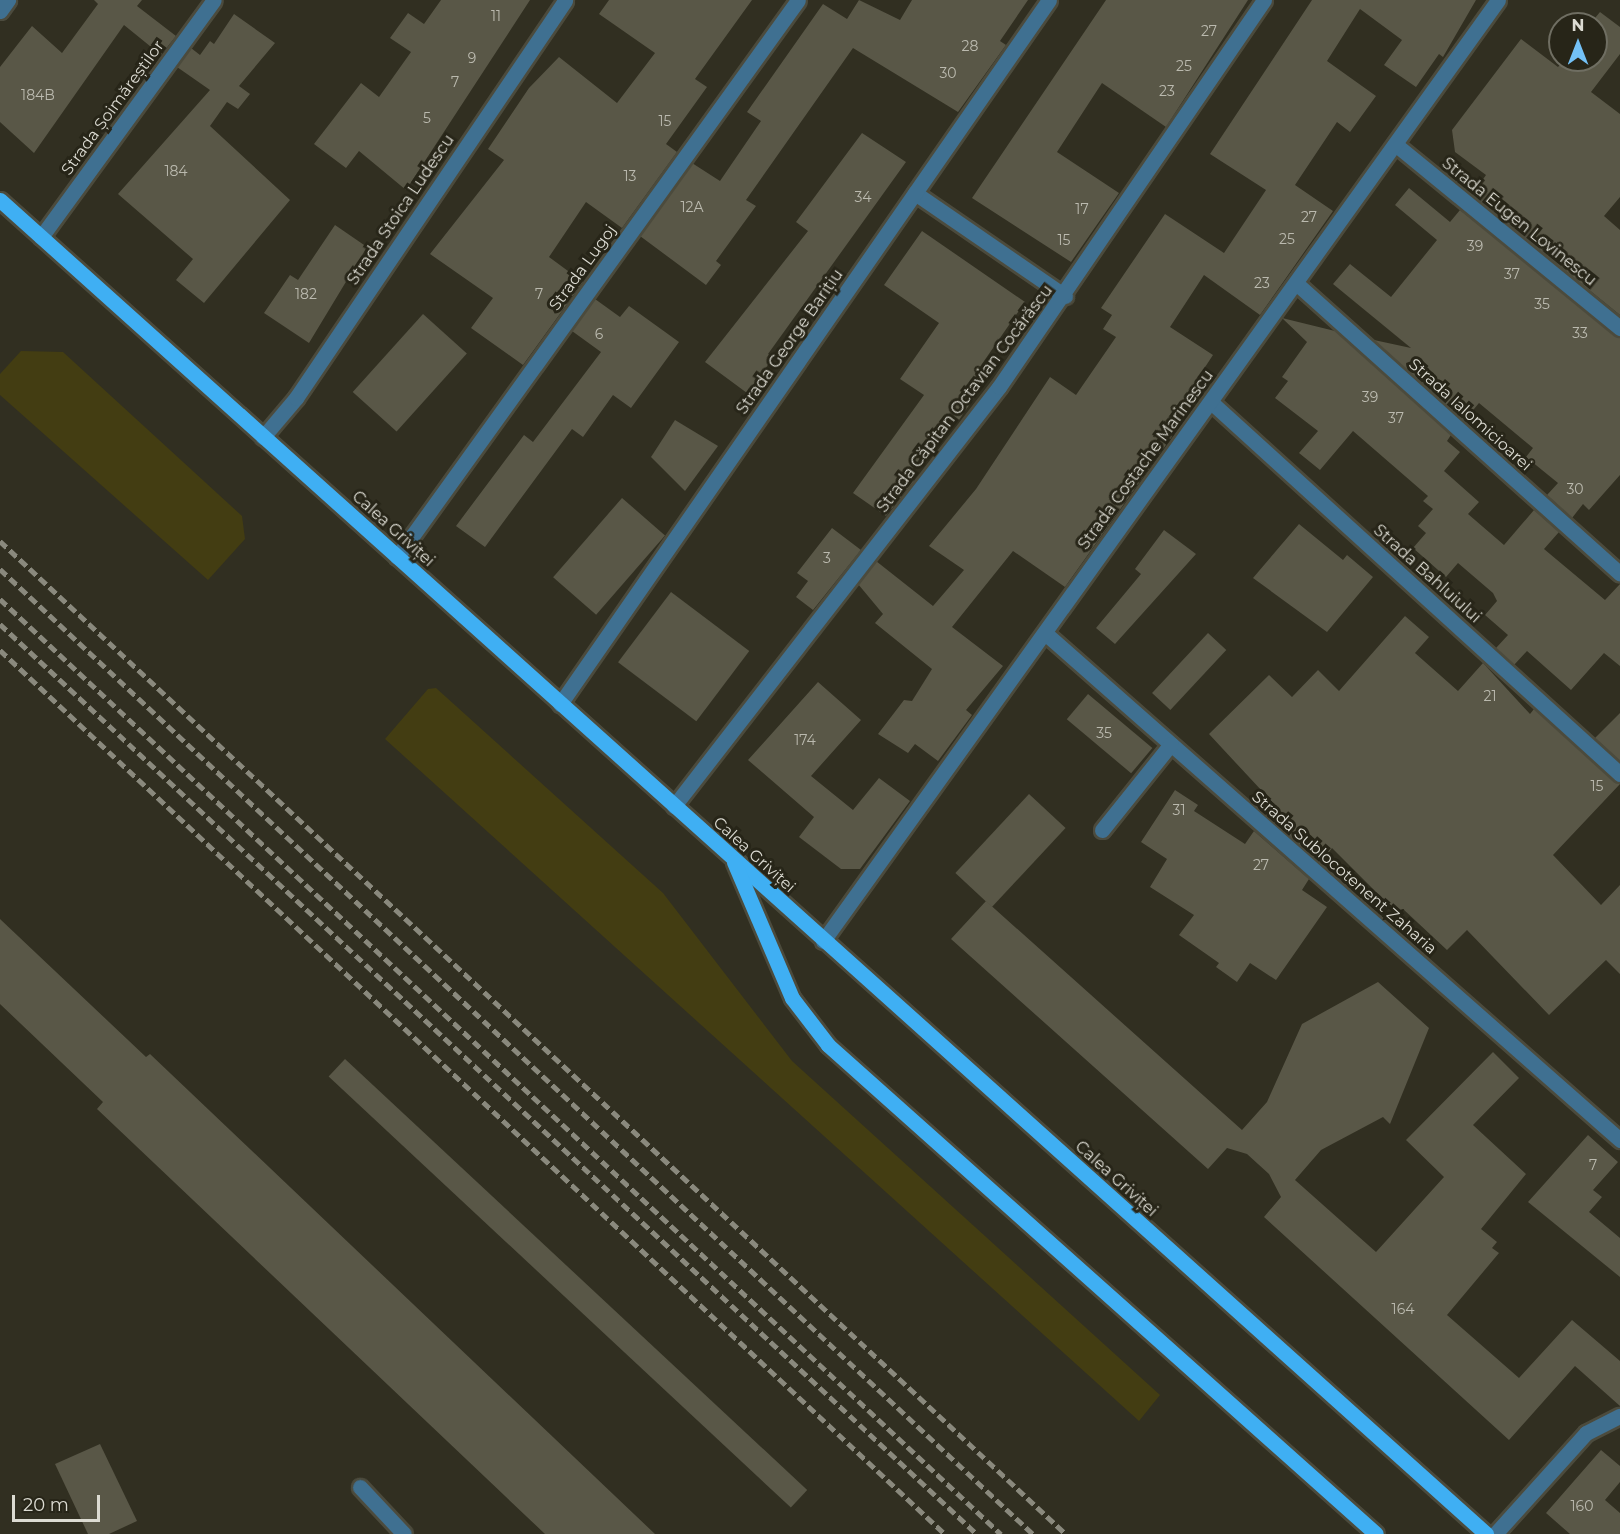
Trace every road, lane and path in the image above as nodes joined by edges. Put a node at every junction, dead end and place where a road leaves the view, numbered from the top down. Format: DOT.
graph roads {
  1 [pos="8,0"];
  2 [pos="214,0"];
  3 [pos="565,0"];
  4 [pos="798,0"];
  5 [pos="1049,0"];
  6 [pos="1264,0"];
  7 [pos="1498,0"];
  8 [pos="0,11"];
  9 [pos="1395,144"];
  10 [pos="915,193"];
  11 [pos="0,200"];
  12 [pos="41,237"];
  13 [pos="1296,283"];
  14 [pos="1065,296"];
  15 [pos="1620,328"];
  16 [pos="1210,402"];
  17 [pos="263,437"];
  18 [pos="397,557"];
  19 [pos="1620,574"];
  20 [pos="1045,633"];
  21 [pos="560,704"];
  22 [pos="1171,744"];
  23 [pos="1620,774"];
  24 [pos="674,806"];
  25 [pos="1102,830"];
  26 [pos="733,860"];
  27 [pos="823,941"];
  28 [pos="1620,1140"];
  29 [pos="1620,1416"];
  30 [pos="360,1487"];
  31 [pos="404,1534"];
  32 [pos="1376,1534"];
  33 [pos="1486,1534"];
  34 [pos="1495,1534"];
  1 -- 8 [label="street"];
  2 -- 12 [label="street, Strada Șoimăreștilor"];
  3 -- 17 [label="street, Strada Stoica Ludescu"];
  4 -- 18 [label="street, Strada Lugoj"];
  5 -- 10 [label="street, Strada George Barițiu"];
  6 -- 14 [label="street, Strada Căpitan Octavian Cocărăscu"];
  7 -- 9 [label="street, Strada Costache Marinescu"];
  9 -- 13 [label="street, Strada Costache Marinescu"];
  9 -- 15 [label="street, Strada Eugen Lovinescu"];
  10 -- 14 [label="street"];
  10 -- 21 [label="street, Strada George Barițiu"];
  11 -- 12 [label="main road, Calea Griviței"];
  12 -- 17 [label="main road, Calea Griviței"];
  13 -- 16 [label="street, Strada Costache Marinescu"];
  13 -- 19 [label="street, Strada Ialomicioarei"];
  14 -- 24 [label="street, Strada Căpitan Octavian Cocărăscu"];
  16 -- 20 [label="street, Strada Costache Marinescu"];
  16 -- 23 [label="street, Strada Bahluiului"];
  17 -- 18 [label="main road, Calea Griviței"];
  18 -- 21 [label="main road, Calea Griviței"];
  20 -- 22 [label="street, Strada Sublocotenent Zaharia"];
  20 -- 27 [label="street, Strada Costache Marinescu"];
  21 -- 24 [label="main road, Calea Griviței"];
  22 -- 25 [label="street"];
  22 -- 28 [label="street, Strada Sublocotenent Zaharia"];
  24 -- 26 [label="main road, Calea Griviței"];
  26 -- 27 [label="main road, Calea Griviței"];
  26 -- 32 [label="main road"];
  27 -- 33 [label="main road, Calea Griviței"];
  29 -- 34 [label="street"];
  30 -- 31 [label="street"];
}
